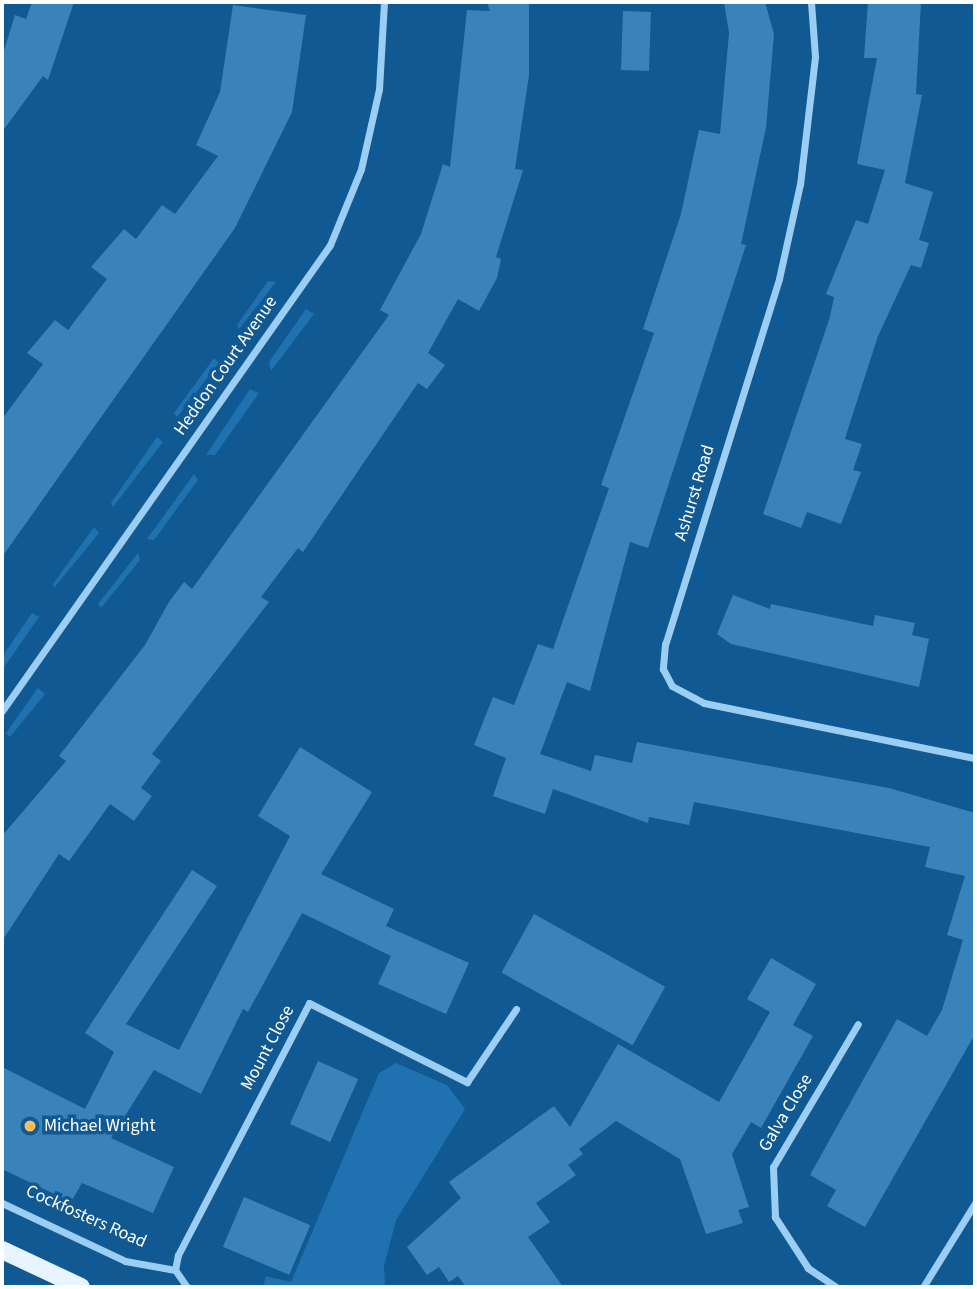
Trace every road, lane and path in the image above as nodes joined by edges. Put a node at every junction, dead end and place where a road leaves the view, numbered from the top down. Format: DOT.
graph roads {
  1 [pos="384,2"];
  2 [pos="811,2"];
  3 [pos="2,711"];
  4 [pos="975,758"];
  5 [pos="516,1009"];
  6 [pos="858,1024"];
  7 [pos="2,1203"];
  8 [pos="975,1203"];
  9 [pos="2,1250"];
  10 [pos="175,1270"];
  11 [pos="81,1287"];
  12 [pos="187,1287"];
  13 [pos="835,1287"];
  14 [pos="923,1287"];
  1 -- 3 [label="street, Heddon Court Avenue"];
  2 -- 4 [label="street, Ashurst Road"];
  5 -- 10 [label="street, Mount Close"];
  6 -- 13 [label="street, Galva Close"];
  7 -- 10 [label="street, Cockfosters Road"];
  8 -- 14 [label="street"];
  9 -- 11 [label="main road"];
  10 -- 12 [label="street"];
}
